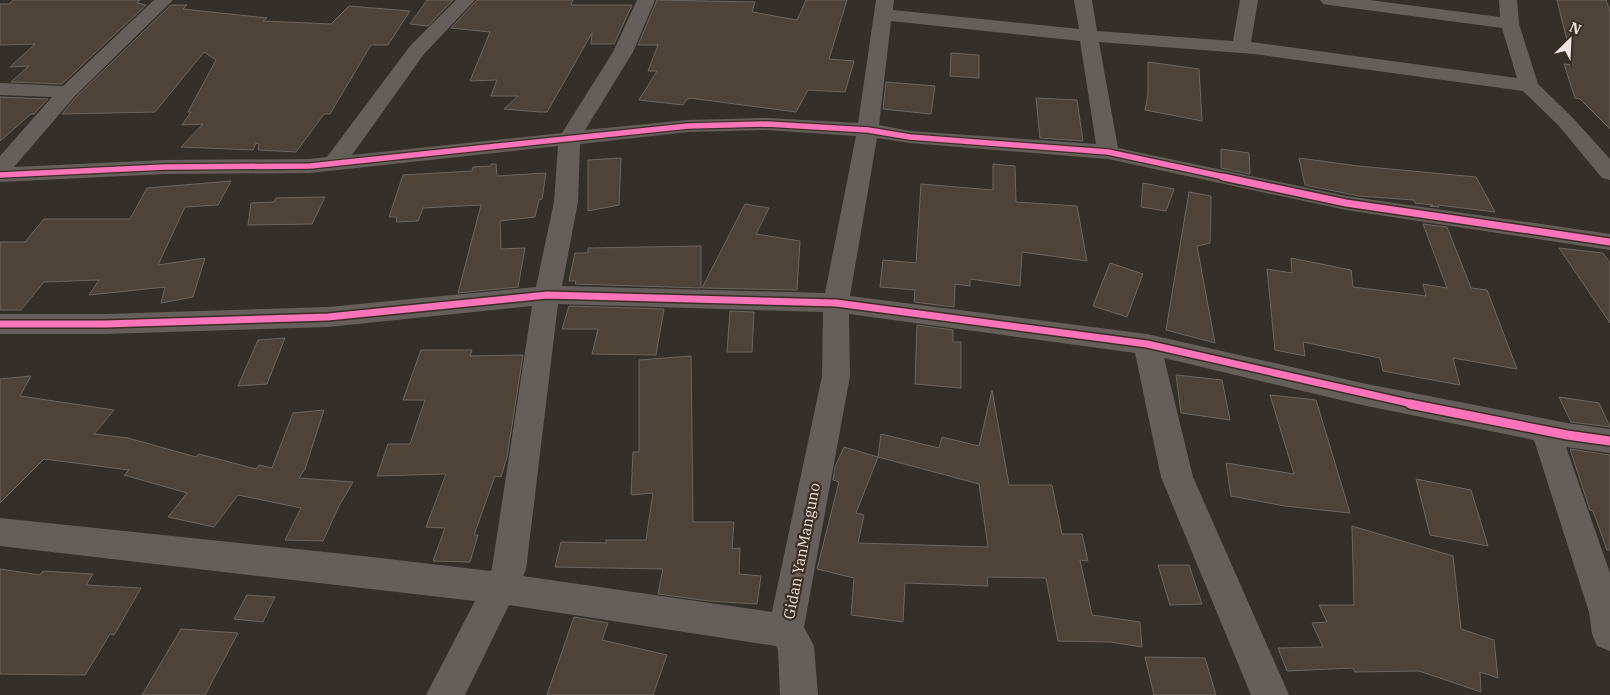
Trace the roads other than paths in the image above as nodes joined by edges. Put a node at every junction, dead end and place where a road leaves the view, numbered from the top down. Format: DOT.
graph roads {
  1 [pos="164,0"];
  2 [pos="466,0"];
  3 [pos="646,0"];
  4 [pos="1083,0"];
  5 [pos="1249,0"];
  6 [pos="1329,0"];
  7 [pos="1508,0"];
  8 [pos="884,8"];
  9 [pos="1510,24"];
  10 [pos="1089,36"];
  11 [pos="1241,47"];
  12 [pos="1529,86"];
  13 [pos="0,89"];
  14 [pos="68,92"];
  15 [pos="868,130"];
  16 [pos="570,139"];
  17 [pos="1108,152"];
  18 [pos="334,164"];
  19 [pos="0,170"];
  20 [pos="1610,173"];
  21 [pos="0,175"];
  22 [pos="1610,242"];
  23 [pos="548,295"];
  24 [pos="836,303"];
  25 [pos="0,324"];
  26 [pos="1147,344"];
  27 [pos="1546,431"];
  28 [pos="1610,441"];
  29 [pos="0,532"];
  30 [pos="500,588"];
  31 [pos="786,631"];
  32 [pos="1610,634"];
  33 [pos="445,695"];
  34 [pos="798,695"];
  35 [pos="1270,695"];
  1 -- 14 [label="street"];
  2 -- 18 [label="street"];
  3 -- 16 [label="street"];
  4 -- 10 [label="street"];
  5 -- 11 [label="street"];
  6 -- 9 [label="street"];
  7 -- 9 [label="street"];
  8 -- 10 [label="street"];
  8 -- 15 [label="street, Gidan YanManguno"];
  9 -- 12 [label="street"];
  10 -- 11 [label="street"];
  10 -- 17 [label="street"];
  11 -- 12 [label="street"];
  12 -- 20 [label="street"];
  13 -- 14 [label="street"];
  14 -- 19 [label="street"];
  15 -- 16 [label="street"];
  15 -- 17 [label="street"];
  15 -- 24 [label="street, Gidan YanManguno"];
  16 -- 18 [label="street"];
  16 -- 23 [label="street"];
  17 -- 22 [label="street"];
  18 -- 21 [label="street"];
  23 -- 24 [label="street"];
  23 -- 25 [label="street"];
  23 -- 30 [label="street"];
  24 -- 26 [label="street"];
  24 -- 31 [label="street, Gidan YanManguno"];
  26 -- 27 [label="street"];
  26 -- 35 [label="street"];
  27 -- 28 [label="street"];
  27 -- 32 [label="street"];
  29 -- 30 [label="street, Gidan YanManguno"];
  30 -- 31 [label="street, Gidan YanManguno"];
  30 -- 33 [label="street"];
  31 -- 34 [label="street"];
}
